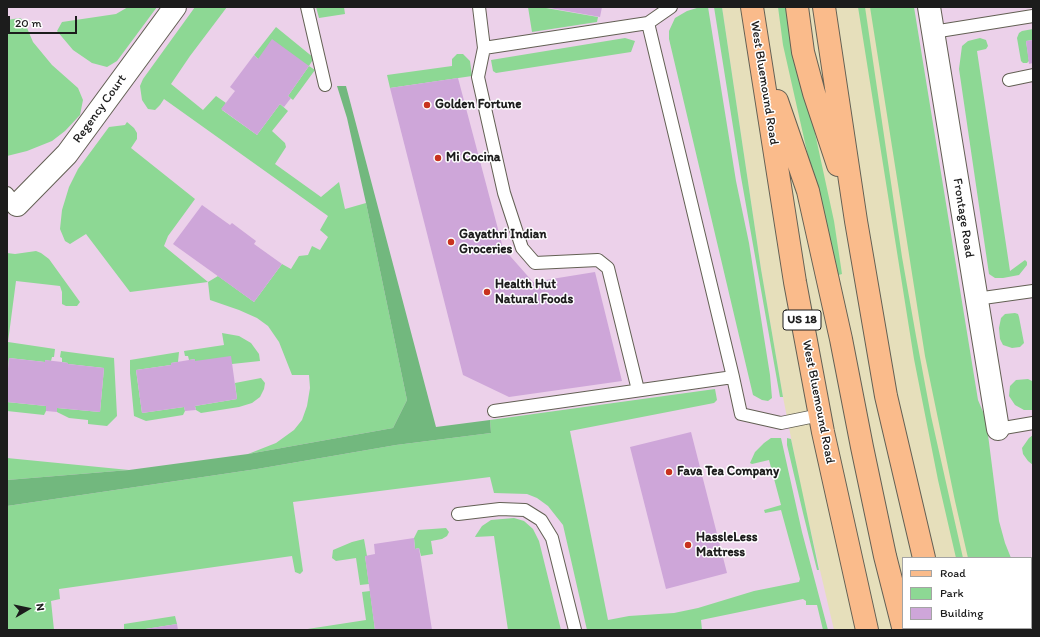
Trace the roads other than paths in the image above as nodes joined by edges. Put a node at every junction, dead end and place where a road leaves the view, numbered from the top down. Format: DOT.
graph roads {
  1 [pos="175,7"];
  2 [pos="307,7"];
  3 [pos="479,7"];
  4 [pos="671,7"];
  5 [pos="752,7"];
  6 [pos="797,7"];
  7 [pos="824,7"];
  8 [pos="929,7"];
  9 [pos="1033,16"];
  10 [pos="648,23"];
  11 [pos="933,32"];
  12 [pos="758,43"];
  13 [pos="484,48"];
  14 [pos="1033,75"];
  15 [pos="1008,80"];
  16 [pos="325,85"];
  17 [pos="12,199"];
  18 [pos="856,221"];
  19 [pos="1033,291"];
  20 [pos="976,299"];
  21 [pos="733,376"];
  22 [pos="638,390"];
  23 [pos="494,411"];
  24 [pos="820,415"];
  25 [pos="1033,423"];
  26 [pos="998,429"];
  27 [pos="458,514"];
  28 [pos="924,557"];
  29 [pos="902,624"];
  30 [pos="575,630"];
  31 [pos="867,630"];
  1 -- 17 [label="street, Regency Court"];
  2 -- 16 [label="lane"];
  3 -- 13 [label="lane"];
  4 -- 10 [label="lane"];
  5 -- 12 [label="main road, West Bluemound Road / US 18"];
  6 -- 18 [label="main road"];
  7 -- 18 [label="main road"];
  8 -- 11 [label="street, Frontage Road"];
  9 -- 11 [label="lane"];
  10 -- 13 [label="lane"];
  10 -- 21 [label="lane"];
  11 -- 20 [label="street, Frontage Road"];
  12 -- 24 [label="main road, West Bluemound Road / US 18"];
  12 -- 29 [label="main road"];
  13 -- 22 [label="lane"];
  14 -- 15 [label="lane"];
  18 -- 28 [label="main road"];
  19 -- 20 [label="lane"];
  20 -- 26 [label="street, Frontage Road"];
  21 -- 22 [label="lane"];
  21 -- 24 [label="lane"];
  22 -- 23 [label="lane"];
  24 -- 31 [label="main road, West Bluemound Road / US 18"];
  25 -- 26 [label="lane"];
  27 -- 30 [label="lane"];
}
